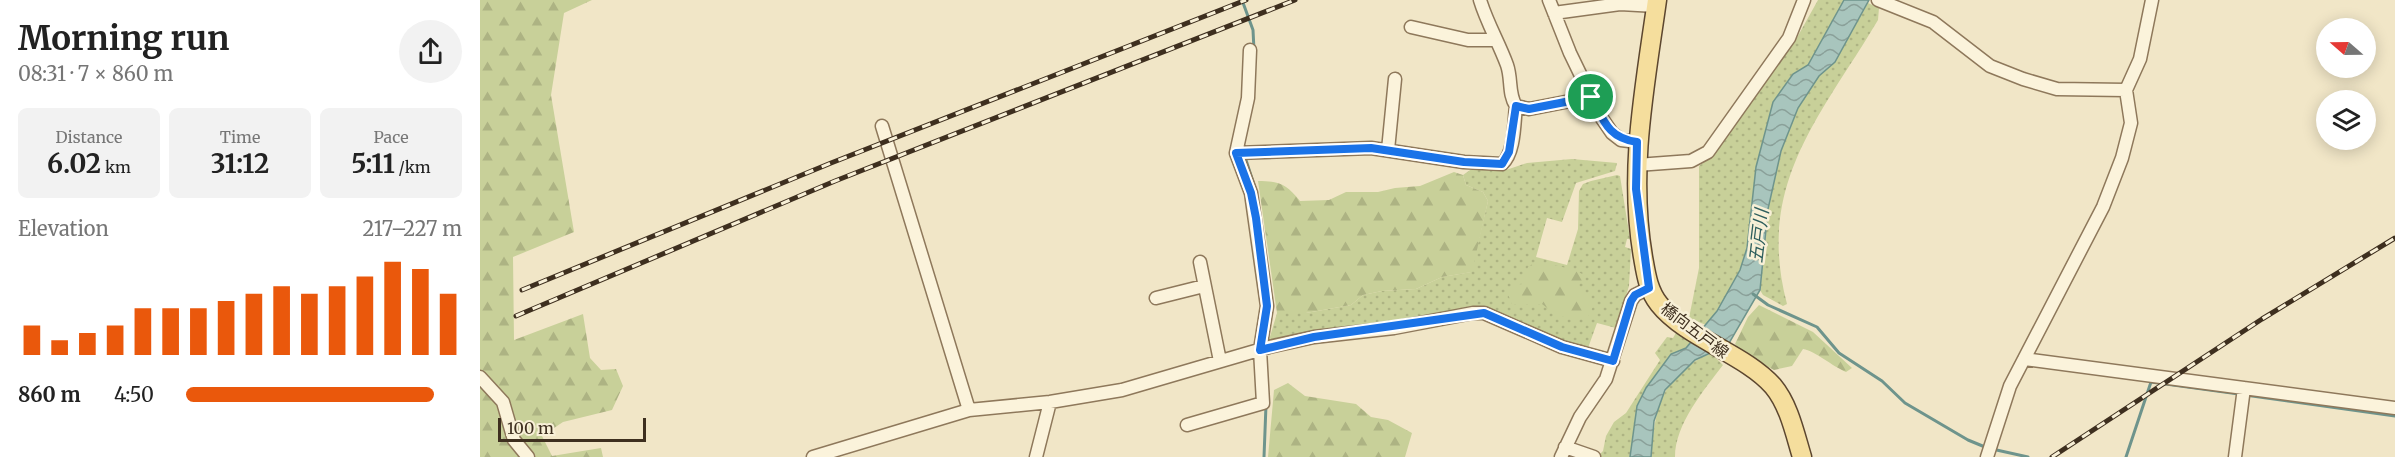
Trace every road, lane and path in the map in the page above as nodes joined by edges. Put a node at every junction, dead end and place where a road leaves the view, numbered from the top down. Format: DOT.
graph roads {
  1 [pos="1480,0"];
  2 [pos="1549,0"];
  3 [pos="1804,0"];
  4 [pos="2152,0"];
  5 [pos="1881,1"];
  6 [pos="1657,3"];
  7 [pos="1554,13"];
  8 [pos="1411,27"];
  9 [pos="1494,40"];
  10 [pos="1250,50"];
  11 [pos="1395,79"];
  12 [pos="2126,90"];
  13 [pos="1591,97"];
  14 [pos="1516,106"];
  15 [pos="882,126"];
  16 [pos="1637,142"];
  17 [pos="1388,150"];
  18 [pos="1236,153"];
  19 [pos="1637,165"];
  20 [pos="1200,262"];
  21 [pos="1204,286"];
  22 [pos="1649,288"];
  23 [pos="1156,298"];
  24 [pos="1260,350"];
  25 [pos="2024,359"];
  26 [pos="1220,361"];
  27 [pos="1613,361"];
  28 [pos="480,377"];
  29 [pos="2244,388"];
  30 [pos="1050,402"];
  31 [pos="2395,408"];
  32 [pos="969,410"];
  33 [pos="1187,425"];
  34 [pos="1563,452"];
  35 [pos="1593,456"];
  36 [pos="528,457"];
  37 [pos="813,457"];
  38 [pos="1036,457"];
  39 [pos="1802,457"];
  40 [pos="1987,457"];
  41 [pos="2235,457"];
  1 -- 9 [label="street"];
  2 -- 7 [label="street"];
  3 -- 19 [label="street"];
  4 -- 12 [label="street"];
  5 -- 12 [label="street"];
  6 -- 7 [label="street"];
  6 -- 16 [label="main road, 橋向五戸線"];
  7 -- 13 [label="street"];
  8 -- 9 [label="street"];
  9 -- 14 [label="street"];
  10 -- 18 [label="street"];
  11 -- 17 [label="street"];
  12 -- 25 [label="street"];
  13 -- 14 [label="street"];
  13 -- 16 [label="street"];
  14 -- 17 [label="street"];
  15 -- 32 [label="street"];
  16 -- 19 [label="main road, 橋向五戸線"];
  17 -- 18 [label="street"];
  18 -- 24 [label="street"];
  19 -- 22 [label="main road, 橋向五戸線"];
  20 -- 21 [label="street"];
  21 -- 23 [label="street"];
  21 -- 26 [label="street"];
  22 -- 27 [label="street"];
  22 -- 39 [label="main road, 橋向五戸線"];
  24 -- 26 [label="street"];
  24 -- 27 [label="street"];
  24 -- 33 [label="street"];
  25 -- 29 [label="street"];
  25 -- 40 [label="street"];
  26 -- 30 [label="street"];
  27 -- 34 [label="street"];
  28 -- 36 [label="street"];
  29 -- 31 [label="street"];
  29 -- 41 [label="street"];
  30 -- 32 [label="street"];
  30 -- 38 [label="street"];
  32 -- 37 [label="street"];
  34 -- 35 [label="street"];
}
